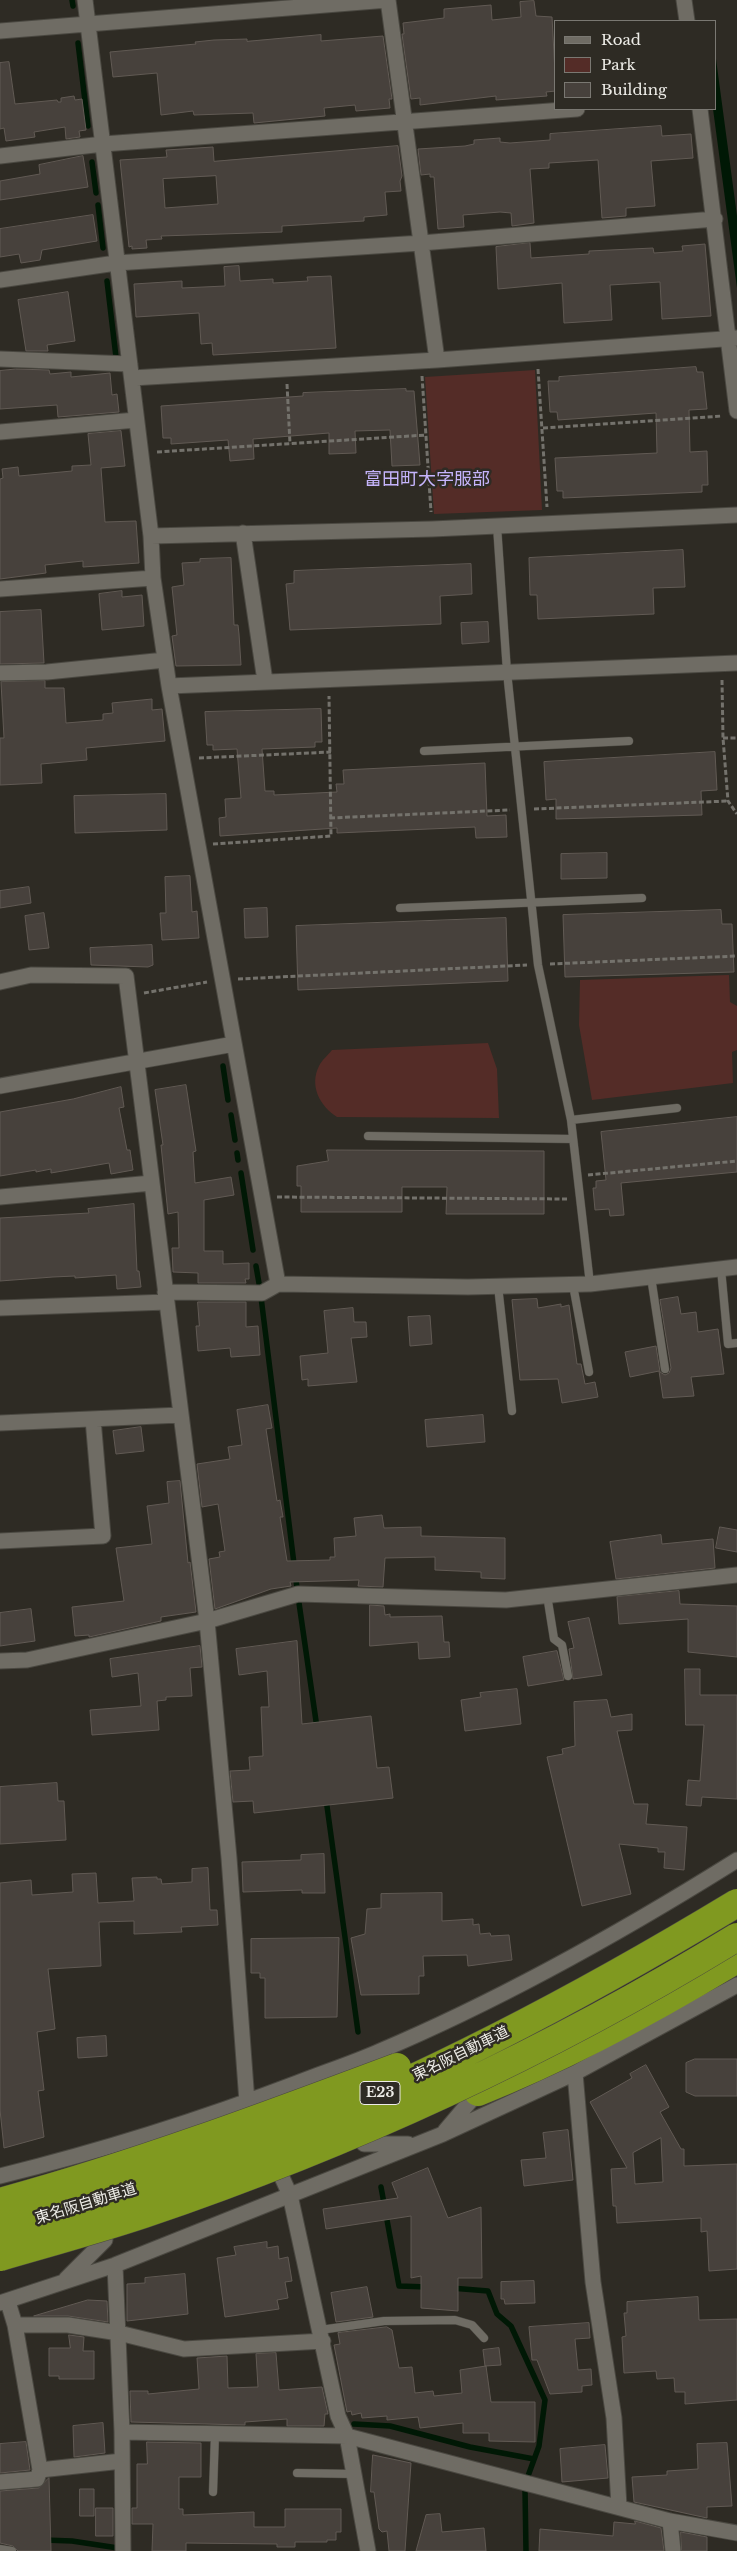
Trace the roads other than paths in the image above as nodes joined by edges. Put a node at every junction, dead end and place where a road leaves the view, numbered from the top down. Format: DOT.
graph roads {
  1 [pos="85,0"];
  2 [pos="684,0"];
  3 [pos="242,6"];
  4 [pos="688,20"];
  5 [pos="87,23"];
  6 [pos="0,31"];
  7 [pos="564,110"];
  8 [pos="700,110"];
  9 [pos="404,122"];
  10 [pos="103,144"];
  11 [pos="0,156"];
  12 [pos="715,219"];
  13 [pos="421,243"];
  14 [pos="116,263"];
  15 [pos="0,280"];
  16 [pos="732,338"];
  17 [pos="0,359"];
  18 [pos="437,360"];
  19 [pos="131,371"];
  20 [pos="730,414"];
  21 [pos="136,420"];
  22 [pos="0,432"];
  23 [pos="737,515"];
  24 [pos="497,526"];
  25 [pos="243,533"];
  26 [pos="151,536"];
  27 [pos="153,578"];
  28 [pos="0,589"];
  29 [pos="165,660"];
  30 [pos="737,663"];
  31 [pos="507,672"];
  32 [pos="0,673"];
  33 [pos="264,681"];
  34 [pos="169,686"];
  35 [pos="630,740"];
  36 [pos="515,746"];
  37 [pos="424,750"];
  38 [pos="642,898"];
  39 [pos="532,902"];
  40 [pos="400,908"];
  41 [pos="0,982"];
  42 [pos="234,1044"];
  43 [pos="137,1061"];
  44 [pos="0,1086"];
  45 [pos="677,1108"];
  46 [pos="571,1120"];
  47 [pos="368,1136"];
  48 [pos="574,1139"];
  49 [pos="152,1184"];
  50 [pos="0,1198"];
  51 [pos="737,1267"];
  52 [pos="721,1269"];
  53 [pos="651,1277"];
  54 [pos="278,1284"];
  55 [pos="590,1284"];
  56 [pos="573,1285"];
  57 [pos="498,1286"];
  58 [pos="166,1297"];
  59 [pos="0,1308"];
  60 [pos="737,1343"];
  61 [pos="665,1369"];
  62 [pos="589,1372"];
  63 [pos="512,1411"];
  64 [pos="180,1415"];
  65 [pos="93,1420"];
  66 [pos="0,1423"];
  67 [pos="0,1541"];
  68 [pos="737,1575"];
  69 [pos="547,1595"];
  70 [pos="207,1621"];
  71 [pos="0,1661"];
  72 [pos="568,1676"];
  73 [pos="737,1860"];
  74 [pos="737,1903"];
  75 [pos="737,1937"];
  76 [pos="737,1959"];
  77 [pos="630,1966"];
  78 [pos="737,1985"];
  79 [pos="575,2073"];
  80 [pos="478,2092"];
  81 [pos="247,2102"];
  82 [pos="443,2134"];
  83 [pos="364,2144"];
  84 [pos="417,2144"];
  85 [pos="0,2176"];
  86 [pos="290,2195"];
  87 [pos="0,2202"];
  88 [pos="0,2230"];
  89 [pos="105,2240"];
  90 [pos="0,2258"];
  91 [pos="115,2265"];
  92 [pos="62,2283"];
  93 [pos="4,2302"];
  94 [pos="15,2325"];
  95 [pos="118,2332"];
  96 [pos="322,2335"];
  97 [pos="484,2338"];
  98 [pos="122,2432"];
  99 [pos="215,2434"];
  100 [pos="347,2436"];
  101 [pos="122,2461"];
  102 [pos="40,2470"];
  103 [pos="296,2473"];
  104 [pos="355,2474"];
  105 [pos="0,2482"];
  106 [pos="213,2492"];
  107 [pos="619,2507"];
  108 [pos="670,2521"];
  109 [pos="737,2533"];
  110 [pos="0,2549"];
  111 [pos="12,2551"];
  112 [pos="122,2551"];
  113 [pos="368,2551"];
  114 [pos="673,2551"];
  1 -- 5 [label="street"];
  2 -- 4 [label="street"];
  3 -- 5 [label="street"];
  3 -- 9 [label="street"];
  5 -- 6 [label="street"];
  5 -- 10 [label="street"];
  7 -- 9 [label="street"];
  8 -- 12 [label="street"];
  9 -- 10 [label="street"];
  9 -- 13 [label="street"];
  10 -- 11 [label="street"];
  10 -- 14 [label="street"];
  12 -- 13 [label="street"];
  12 -- 16 [label="street"];
  13 -- 14 [label="street"];
  13 -- 18 [label="street"];
  14 -- 15 [label="street"];
  14 -- 19 [label="street"];
  16 -- 18 [label="street"];
  16 -- 20 [label="street"];
  17 -- 19 [label="street"];
  18 -- 19 [label="street"];
  19 -- 21 [label="street"];
  21 -- 22 [label="street"];
  21 -- 26 [label="street"];
  23 -- 24 [label="street"];
  24 -- 25 [label="street"];
  24 -- 31 [label="lane"];
  25 -- 26 [label="street"];
  25 -- 33 [label="street"];
  26 -- 27 [label="street"];
  27 -- 28 [label="street"];
  27 -- 29 [label="street"];
  29 -- 32 [label="street"];
  29 -- 34 [label="street"];
  30 -- 31 [label="street"];
  31 -- 33 [label="street"];
  31 -- 36 [label="lane"];
  33 -- 34 [label="street"];
  34 -- 42 [label="street"];
  35 -- 36 [label="lane"];
  36 -- 37 [label="lane"];
  36 -- 39 [label="lane"];
  38 -- 39 [label="lane"];
  39 -- 40 [label="lane"];
  39 -- 46 [label="lane"];
  41 -- 43 [label="street"];
  42 -- 43 [label="street"];
  42 -- 54 [label="street"];
  43 -- 44 [label="street"];
  43 -- 49 [label="street"];
  45 -- 46 [label="lane"];
  46 -- 48 [label="lane"];
  47 -- 48 [label="lane"];
  48 -- 55 [label="lane"];
  49 -- 50 [label="street"];
  49 -- 58 [label="street"];
  51 -- 52 [label="street"];
  52 -- 53 [label="street"];
  52 -- 60 [label="lane"];
  53 -- 55 [label="street"];
  53 -- 61 [label="lane"];
  54 -- 57 [label="street"];
  54 -- 58 [label="street"];
  55 -- 56 [label="street"];
  56 -- 57 [label="street"];
  56 -- 62 [label="lane"];
  57 -- 63 [label="lane"];
  58 -- 59 [label="street"];
  58 -- 64 [label="street"];
  64 -- 65 [label="street"];
  64 -- 70 [label="street"];
  65 -- 66 [label="street"];
  65 -- 67 [label="street"];
  68 -- 69 [label="street"];
  69 -- 70 [label="street"];
  69 -- 72 [label="lane"];
  70 -- 71 [label="street"];
  70 -- 81 [label="street"];
  73 -- 81 [label="street"];
  74 -- 77 [label="highway, 東名阪自動車道 / E23, bridge"];
  75 -- 90 [label="highway, 東名阪自動車道 / E23, bridge"];
  76 -- 80 [label="highway"];
  77 -- 87 [label="highway, bridge"];
  77 -- 88 [label="highway, 東名阪自動車道 / E23, bridge"];
  78 -- 79 [label="street"];
  79 -- 82 [label="street"];
  79 -- 107 [label="street"];
  80 -- 82 [label="street"];
  81 -- 85 [label="street"];
  81 -- 86 [label="street"];
  82 -- 84 [label="street"];
  83 -- 84 [label="street"];
  84 -- 86 [label="street"];
  86 -- 91 [label="street"];
  86 -- 96 [label="street"];
  89 -- 92 [label="street"];
  91 -- 92 [label="street"];
  91 -- 95 [label="street"];
  92 -- 93 [label="street"];
  93 -- 94 [label="street"];
  94 -- 95 [label="street"];
  94 -- 102 [label="street"];
  95 -- 96 [label="street"];
  95 -- 98 [label="street"];
  96 -- 97 [label="lane"];
  96 -- 100 [label="street"];
  98 -- 99 [label="street"];
  98 -- 101 [label="street"];
  99 -- 100 [label="street"];
  99 -- 106 [label="lane"];
  100 -- 104 [label="street"];
  100 -- 107 [label="street"];
  101 -- 102 [label="street"];
  101 -- 112 [label="street"];
  102 -- 105 [label="street"];
  103 -- 104 [label="lane"];
  104 -- 113 [label="street"];
  107 -- 108 [label="street"];
  108 -- 109 [label="street"];
  108 -- 114 [label="street"];
  110 -- 111 [label="lane"];
}
